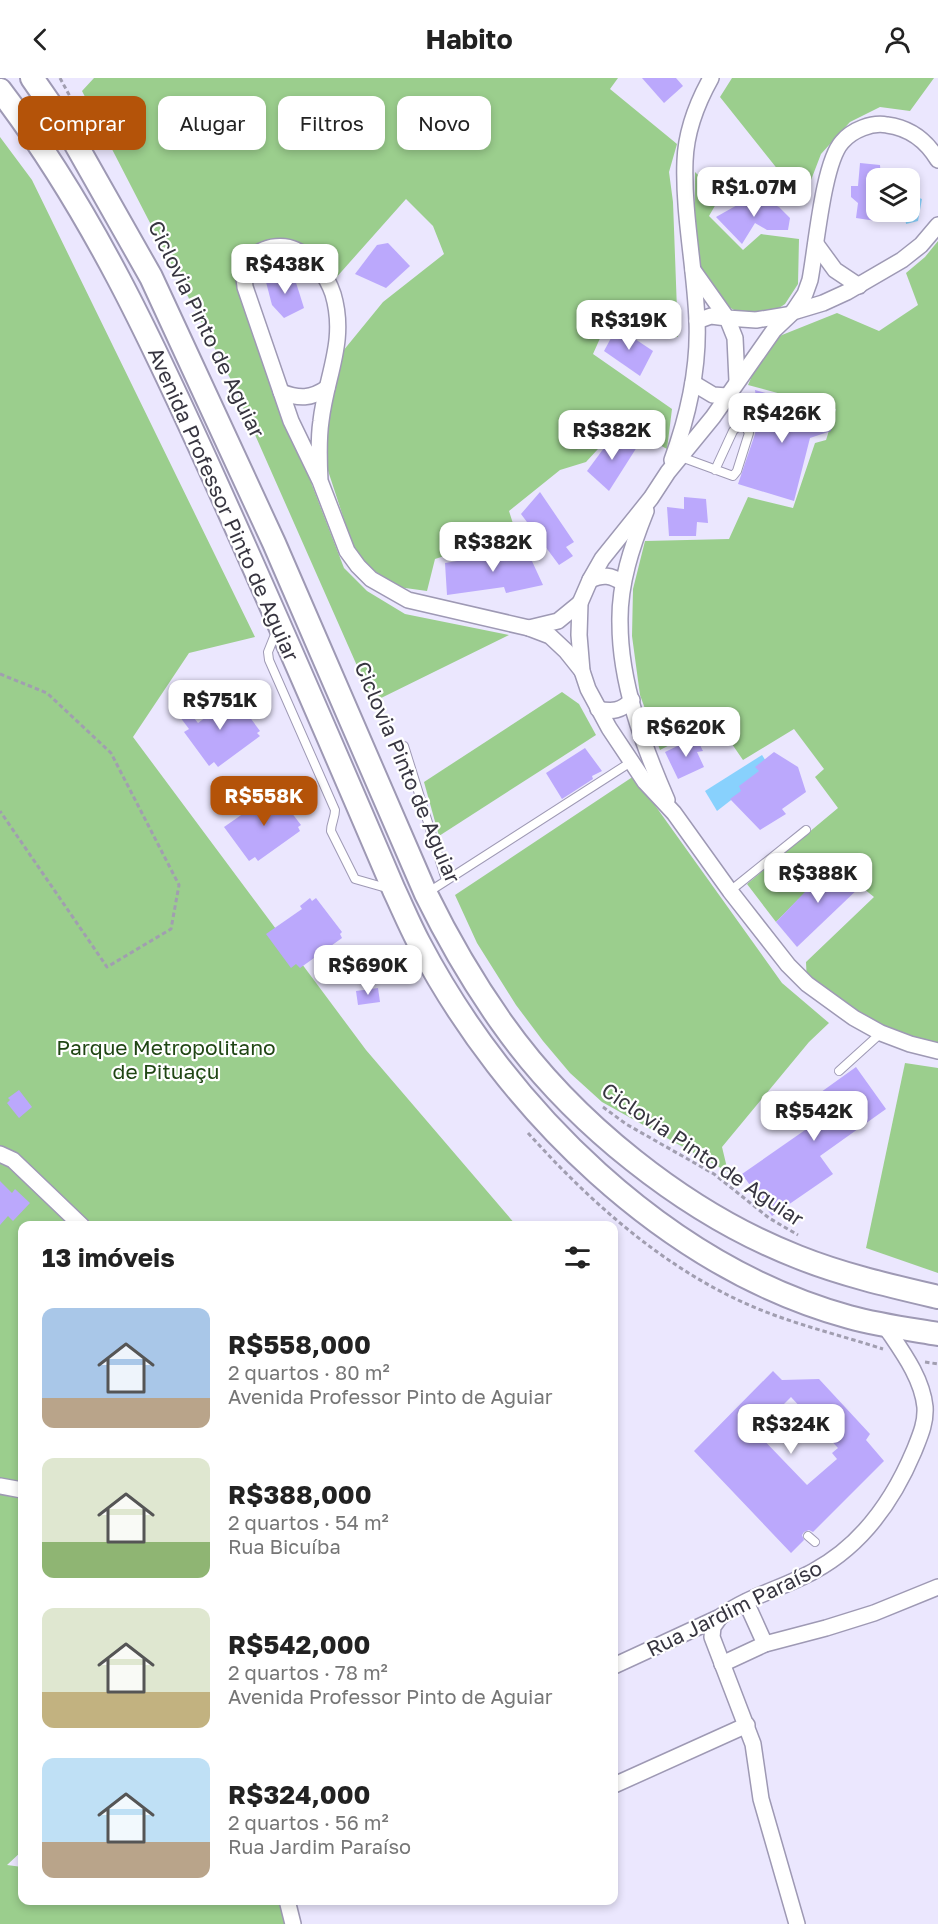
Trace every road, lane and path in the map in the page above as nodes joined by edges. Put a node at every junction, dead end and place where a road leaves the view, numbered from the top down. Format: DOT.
graph roads {
  1 [pos="32,78"];
  2 [pos="60,78"];
  3 [pos="711,78"];
  4 [pos="0,90"];
  5 [pos="70,96"];
  6 [pos="938,160"];
  7 [pos="938,225"];
  8 [pos="816,244"];
  9 [pos="693,270"];
  10 [pos="859,286"];
  11 [pos="790,313"];
  12 [pos="728,318"];
  13 [pos="697,321"];
  14 [pos="737,381"];
  15 [pos="693,383"];
  16 [pos="327,388"];
  17 [pos="280,392"];
  18 [pos="727,396"];
  19 [pos="680,457"];
  20 [pos="715,470"];
  21 [pos="668,472"];
  22 [pos="320,481"];
  23 [pos="651,498"];
  24 [pos="590,580"];
  25 [pos="623,583"];
  26 [pos="580,603"];
  27 [pos="279,625"];
  28 [pos="530,628"];
  29 [pos="582,671"];
  30 [pos="0,674"];
  31 [pos="632,700"];
  32 [pos="598,710"];
  33 [pos="404,746"];
  34 [pos="631,762"];
  35 [pos="0,811"];
  36 [pos="674,813"];
  37 [pos="806,830"];
  38 [pos="446,880"];
  39 [pos="394,890"];
  40 [pos="730,891"];
  41 [pos="426,894"];
  42 [pos="881,1033"];
  43 [pos="938,1052"];
  44 [pos="839,1071"];
  45 [pos="595,1101"];
  46 [pos="0,1154"];
  47 [pos="77,1221"];
  48 [pos="805,1239"];
  49 [pos="938,1297"];
  50 [pos="885,1326"];
  51 [pos="938,1334"];
  52 [pos="0,1486"];
  53 [pos="18,1489"];
  54 [pos="938,1587"];
  55 [pos="746,1602"];
  56 [pos="720,1617"];
  57 [pos="765,1644"];
  58 [pos="618,1664"];
  59 [pos="722,1664"];
  60 [pos="747,1725"];
  61 [pos="618,1783"];
  62 [pos="288,1905"];
  63 [pos="293,1924"];
  64 [pos="797,1924"];
  1 -- 41 [label="main road, Avenida Professor Pinto de Aguiar"];
  2 -- 5 [label="path"];
  3 -- 9 [label="street"];
  4 -- 27 [label="main road, Avenida Professor Pinto de Aguiar"];
  6 -- 8 [label="street"];
  7 -- 10 [label="street"];
  8 -- 10 [label="street"];
  8 -- 11 [label="street"];
  9 -- 12 [label="street"];
  9 -- 13 [label="street"];
  10 -- 11 [label="street"];
  11 -- 12 [label="street"];
  11 -- 14 [label="street"];
  12 -- 13 [label="street"];
  12 -- 14 [label="street"];
  13 -- 15 [label="street"];
  14 -- 18 [label="street"];
  15 -- 18 [label="street"];
  15 -- 21 [label="street"];
  16 -- 17 [label="street"];
  16 -- 17 [label="street"];
  16 -- 22 [label="street"];
  17 -- 22 [label="street"];
  18 -- 19 [label="street"];
  19 -- 20 [label="lane"];
  19 -- 21 [label="street"];
  20 -- 20 [label="lane"];
  21 -- 23 [label="street"];
  22 -- 28 [label="street"];
  23 -- 24 [label="street"];
  23 -- 25 [label="street"];
  24 -- 25 [label="street"];
  24 -- 26 [label="street"];
  25 -- 31 [label="street"];
  26 -- 28 [label="street"];
  26 -- 29 [label="street"];
  27 -- 39 [label="main road, Avenida Professor Pinto de Aguiar"];
  27 -- 39 [label="lane"];
  28 -- 29 [label="street"];
  29 -- 32 [label="street"];
  30 -- 35 [label="path"];
  31 -- 32 [label="street"];
  31 -- 36 [label="street"];
  32 -- 34 [label="street"];
  33 -- 38 [label="lane"];
  34 -- 36 [label="street"];
  34 -- 38 [label="lane"];
  36 -- 40 [label="street"];
  37 -- 40 [label="lane"];
  38 -- 41 [label="lane"];
  39 -- 50 [label="main road, Avenida Professor Pinto de Aguiar"];
  40 -- 42 [label="street"];
  41 -- 49 [label="main road, Avenida Professor Pinto de Aguiar"];
  42 -- 43 [label="street"];
  42 -- 44 [label="lane"];
  45 -- 48 [label="path, Ciclovia Pinto de Aguiar"];
  46 -- 47 [label="street"];
  50 -- 51 [label="main road, Avenida Professor Pinto de Aguiar"];
  50 -- 55 [label="street, Rua Jardim Paraíso"];
  52 -- 53 [label="street"];
  54 -- 57 [label="street"];
  55 -- 56 [label="street, Rua Jardim Paraíso"];
  55 -- 57 [label="street"];
  56 -- 58 [label="street, Rua Jardim Paraíso"];
  56 -- 59 [label="street"];
  57 -- 59 [label="street"];
  59 -- 60 [label="street"];
  60 -- 61 [label="street"];
  60 -- 64 [label="street"];
  62 -- 63 [label="street"];
}
